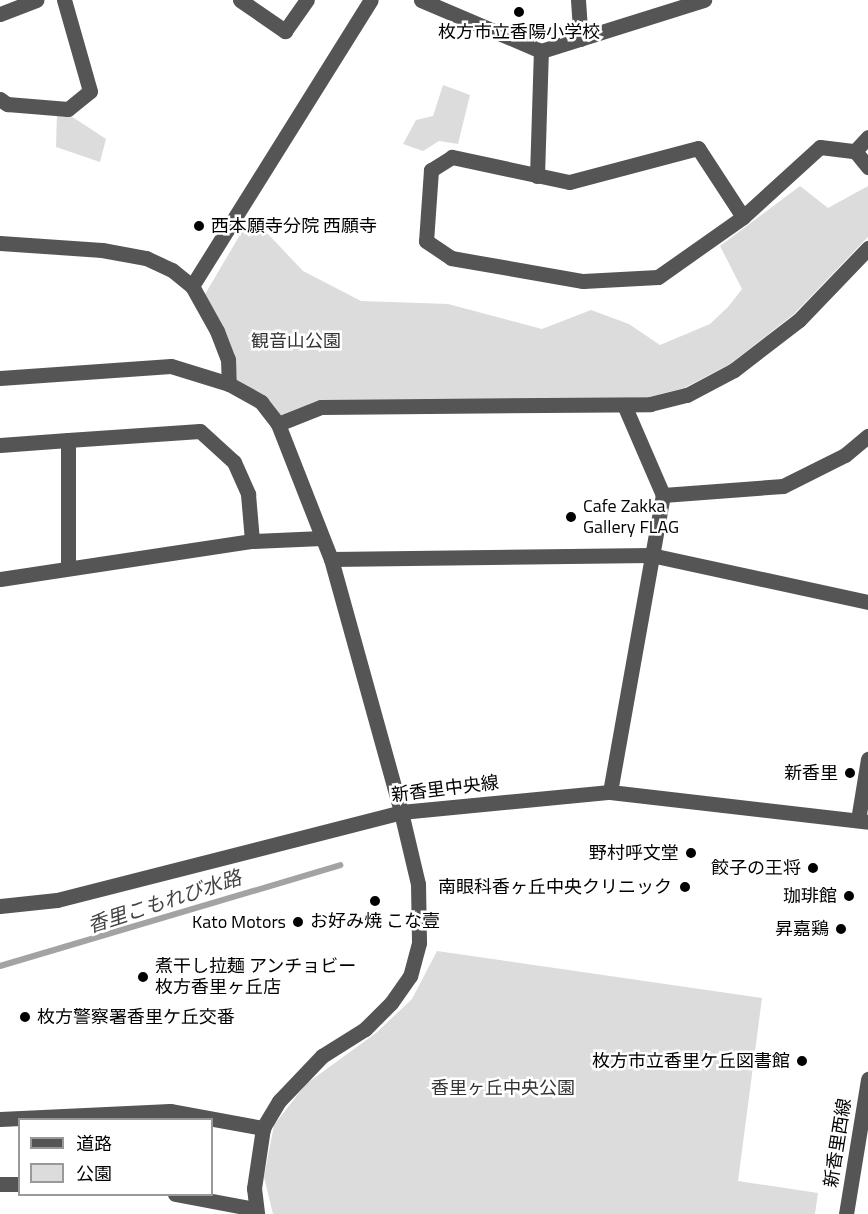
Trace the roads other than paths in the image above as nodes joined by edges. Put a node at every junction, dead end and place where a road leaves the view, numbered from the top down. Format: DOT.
graph roads {
  1 [pos="36,0"];
  2 [pos="64,0"];
  3 [pos="240,0"];
  4 [pos="307,0"];
  5 [pos="371,0"];
  6 [pos="421,0"];
  7 [pos="578,0"];
  8 [pos="704,0"];
  9 [pos="0,14"];
  10 [pos="581,39"];
  11 [pos="541,51"];
  12 [pos="0,99"];
  13 [pos="868,137"];
  14 [pos="855,151"];
  15 [pos="868,167"];
  16 [pos="537,176"];
  17 [pos="743,217"];
  18 [pos="0,243"];
  19 [pos="868,248"];
  20 [pos="192,286"];
  21 [pos="0,378"];
  22 [pos="229,384"];
  23 [pos="624,405"];
  24 [pos="278,424"];
  25 [pos="868,436"];
  26 [pos="68,440"];
  27 [pos="0,445"];
  28 [pos="663,495"];
  29 [pos="322,538"];
  30 [pos="252,540"];
  31 [pos="651,555"];
  32 [pos="331,559"];
  33 [pos="68,565"];
  34 [pos="0,579"];
  35 [pos="868,602"];
  36 [pos="868,759"];
  37 [pos="610,792"];
  38 [pos="401,812"];
  39 [pos="863,821"];
  40 [pos="0,906"];
  41 [pos="868,1079"];
  42 [pos="18,1118"];
  43 [pos="24,1118"];
  44 [pos="205,1118"];
  45 [pos="0,1119"];
  46 [pos="213,1119"];
  47 [pos="263,1128"];
  48 [pos="863,1152"];
  49 [pos="18,1184"];
  50 [pos="0,1185"];
  51 [pos="185,1196"];
  52 [pos="256,1211"];
  53 [pos="846,1214"];
  1 -- 9 [label="street"];
  2 -- 12 [label="street"];
  3 -- 4 [label="street"];
  5 -- 20 [label="street"];
  6 -- 11 [label="street"];
  7 -- 10 [label="street"];
  8 -- 10 [label="street"];
  10 -- 11 [label="street"];
  11 -- 16 [label="street"];
  13 -- 14 [label="street"];
  14 -- 15 [label="street"];
  14 -- 17 [label="street"];
  16 -- 17 [label="street"];
  16 -- 17 [label="street"];
  18 -- 20 [label="street"];
  19 -- 23 [label="street"];
  20 -- 22 [label="street"];
  21 -- 22 [label="street"];
  22 -- 24 [label="street"];
  23 -- 24 [label="street"];
  23 -- 28 [label="street"];
  24 -- 29 [label="street"];
  25 -- 28 [label="street"];
  26 -- 27 [label="street"];
  26 -- 30 [label="street"];
  26 -- 33 [label="street"];
  28 -- 31 [label="street"];
  29 -- 30 [label="street"];
  29 -- 32 [label="street"];
  30 -- 33 [label="street"];
  31 -- 32 [label="street"];
  31 -- 35 [label="street"];
  31 -- 37 [label="street"];
  32 -- 38 [label="street"];
  33 -- 34 [label="street"];
  36 -- 39 [label="street"];
  37 -- 38 [label="street, 新香里中央線"];
  37 -- 39 [label="street, 新香里中央線"];
  38 -- 40 [label="street, 新香里中央線"];
  38 -- 47 [label="street"];
  41 -- 48 [label="street, 新香里西線"];
  42 -- 45 [label="street"];
  43 -- 44 [label="street"];
  46 -- 47 [label="street"];
  47 -- 52 [label="street"];
  48 -- 53 [label="street, 新香里西線"];
  49 -- 50 [label="street"];
  51 -- 52 [label="street"];
}
